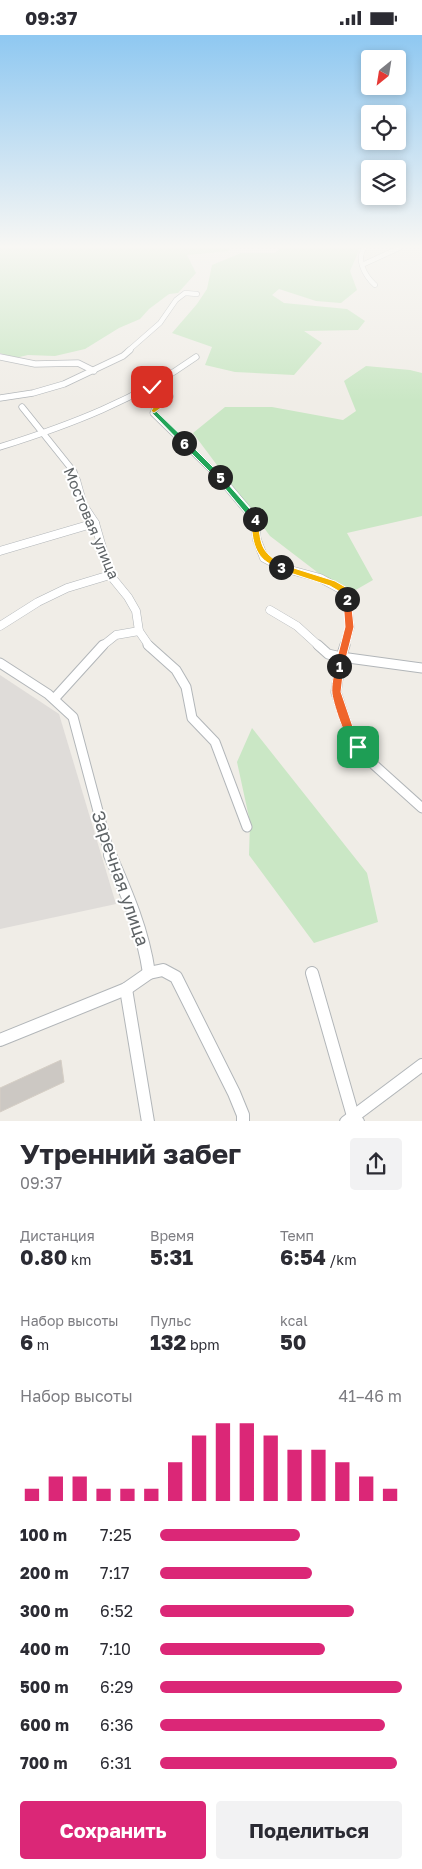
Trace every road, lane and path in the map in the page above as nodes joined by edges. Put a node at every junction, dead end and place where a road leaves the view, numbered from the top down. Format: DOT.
graph roads {
  1 [pos="178,299"];
  2 [pos="0,357"];
  3 [pos="196,357"];
  4 [pos="94,371"];
  5 [pos="152,387"];
  6 [pos="0,398"];
  7 [pos="22,407"];
  8 [pos="42,433"];
  9 [pos="0,447"];
  10 [pos="95,523"];
  11 [pos="0,551"];
  12 [pos="110,575"];
  13 [pos="270,610"];
  14 [pos="0,626"];
  15 [pos="139,631"];
  16 [pos="341,657"];
  17 [pos="0,663"];
  18 [pos="422,668"];
  19 [pos="54,699"];
  20 [pos="422,807"];
  21 [pos="247,827"];
  22 [pos="149,973"];
  23 [pos="312,973"];
  24 [pos="126,989"];
  25 [pos="0,1040"];
  26 [pos="422,1065"];
  27 [pos="352,1120"];
  28 [pos="148,1121"];
  29 [pos="243,1121"];
  1 -- 4 [label="street"];
  2 -- 4 [label="street"];
  3 -- 5 [label="street"];
  4 -- 6 [label="street"];
  5 -- 8 [label="street"];
  5 -- 16 [label="street"];
  7 -- 8 [label="street, Мостовая улица"];
  8 -- 9 [label="street"];
  8 -- 10 [label="street, Мостовая улица"];
  10 -- 11 [label="street"];
  10 -- 12 [label="street, Мостовая улица"];
  12 -- 14 [label="street"];
  12 -- 15 [label="street, Мостовая улица"];
  13 -- 16 [label="street"];
  15 -- 19 [label="street"];
  15 -- 21 [label="street, Мостовая улица"];
  16 -- 18 [label="street"];
  16 -- 20 [label="street"];
  17 -- 19 [label="street, Заречная улица"];
  19 -- 22 [label="street, Заречная улица"];
  22 -- 24 [label="street"];
  22 -- 29 [label="street"];
  23 -- 27 [label="street"];
  24 -- 25 [label="street"];
  24 -- 28 [label="street"];
  26 -- 27 [label="street"];
}
